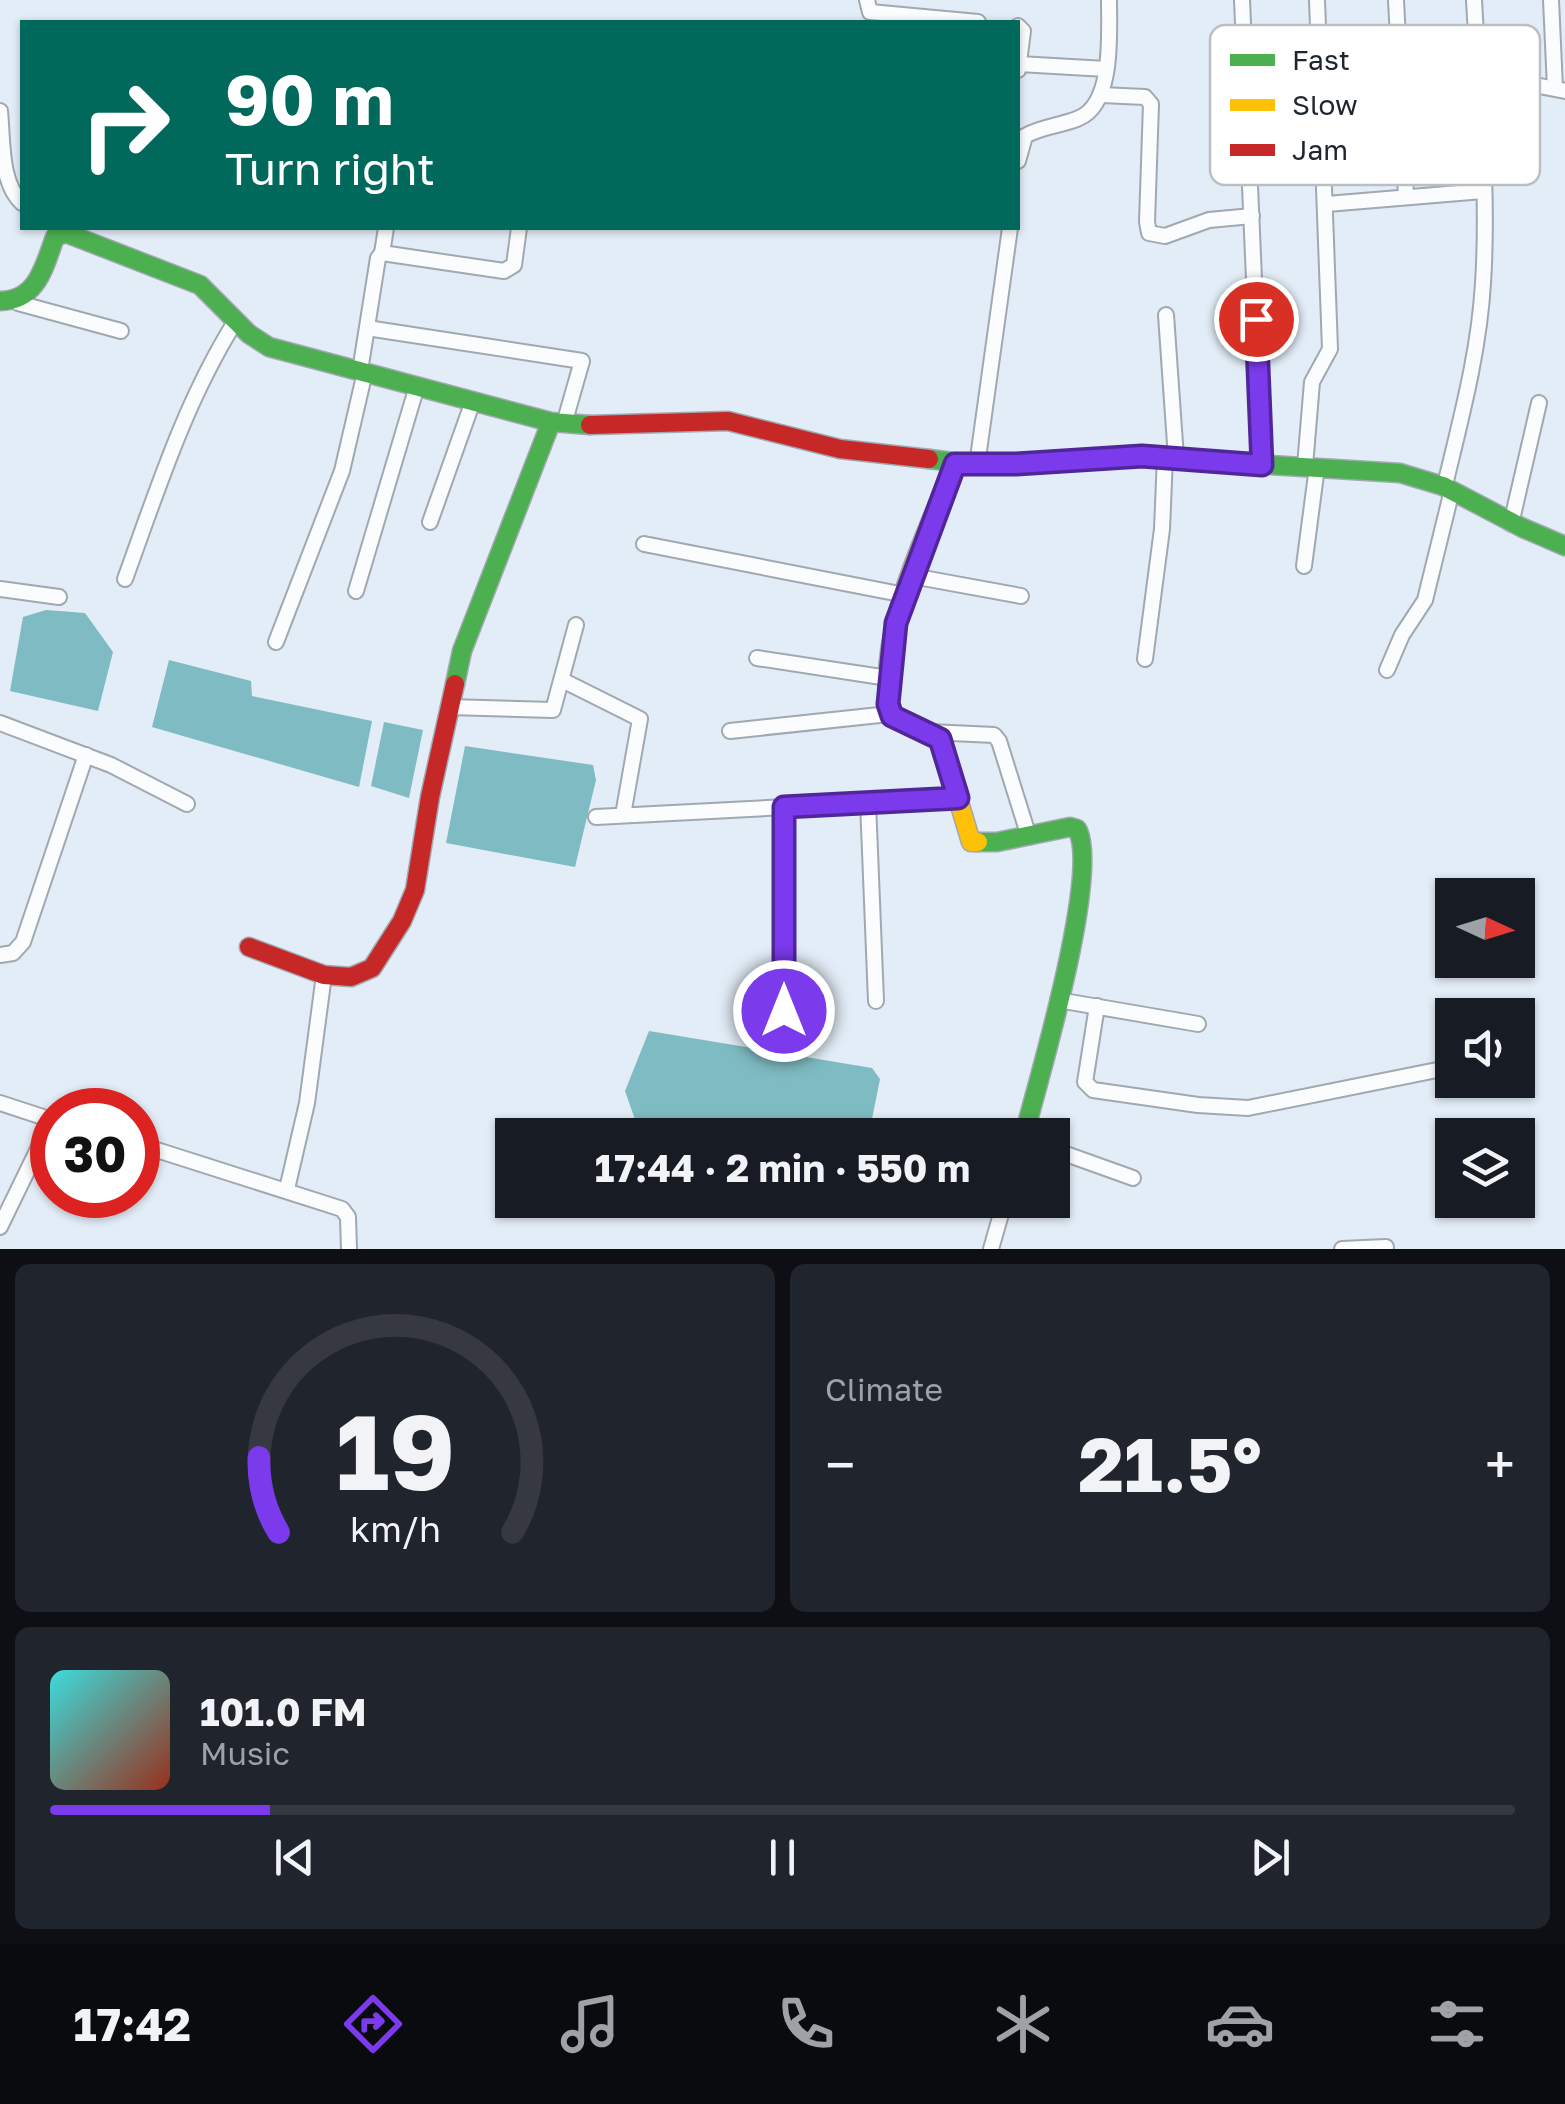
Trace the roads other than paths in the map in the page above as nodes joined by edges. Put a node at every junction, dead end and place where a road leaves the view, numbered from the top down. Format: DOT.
graph roads {
  1 [pos="867,0"];
  2 [pos="1109,0"];
  3 [pos="1242,0"];
  4 [pos="1318,0"];
  5 [pos="1396,0"];
  6 [pos="1474,0"];
  7 [pos="1551,0"];
  8 [pos="956,20"];
  9 [pos="1243,25"];
  10 [pos="1319,25"];
  11 [pos="1397,25"];
  12 [pos="1475,25"];
  13 [pos="1020,28"];
  14 [pos="1020,53"];
  15 [pos="1020,68"];
  16 [pos="1106,69"];
  17 [pos="1560,89"];
  18 [pos="1102,95"];
  19 [pos="0,111"];
  20 [pos="1021,134"];
  21 [pos="1251,185"];
  22 [pos="1326,185"];
  23 [pos="1405,185"];
  24 [pos="1483,185"];
  25 [pos="1483,191"];
  26 [pos="1406,196"];
  27 [pos="20,201"];
  28 [pos="1327,204"];
  29 [pos="1252,216"];
  30 [pos="61,230"];
  31 [pos="386,230"];
  32 [pos="519,230"];
  33 [pos="1010,230"];
  34 [pos="382,253"];
  35 [pos="9,302"];
  36 [pos="1166,315"];
  37 [pos="235,322"];
  38 [pos="367,328"];
  39 [pos="121,331"];
  40 [pos="362,372"];
  41 [pos="418,386"];
  42 [pos="473,401"];
  43 [pos="1539,404"];
  44 [pos="557,423"];
  45 [pos="1171,458"];
  46 [pos="955,464"];
  47 [pos="1262,465"];
  48 [pos="977,466"];
  49 [pos="1311,467"];
  50 [pos="1448,488"];
  51 [pos="430,522"];
  52 [pos="1511,524"];
  53 [pos="644,544"];
  54 [pos="1565,546"];
  55 [pos="1304,566"];
  56 [pos="912,576"];
  57 [pos="125,579"];
  58 [pos="0,589"];
  59 [pos="356,591"];
  60 [pos="905,595"];
  61 [pos="1021,596"];
  62 [pos="59,598"];
  63 [pos="576,625"];
  64 [pos="276,642"];
  65 [pos="757,658"];
  66 [pos="1145,659"];
  67 [pos="1387,670"];
  68 [pos="888,678"];
  69 [pos="562,680"];
  70 [pos="449,707"];
  71 [pos="889,714"];
  72 [pos="0,723"];
  73 [pos="730,731"];
  74 [pos="930,732"];
  75 [pos="86,754"];
  76 [pos="958,798"];
  77 [pos="868,802"];
  78 [pos="186,804"];
  79 [pos="784,807"];
  80 [pos="623,815"];
  81 [pos="596,816"];
  82 [pos="1029,837"];
  83 [pos="249,947"];
  84 [pos="0,955"];
  85 [pos="324,975"];
  86 [pos="876,1000"];
  87 [pos="1058,1000"];
  88 [pos="1098,1006"];
  89 [pos="784,1011"];
  90 [pos="1198,1024"];
  91 [pos="1435,1071"];
  92 [pos="0,1103"];
  93 [pos="30,1113"];
  94 [pos="1028,1118"];
  95 [pos="160,1151"];
  96 [pos="1070,1155"];
  97 [pos="30,1165"];
  98 [pos="1134,1178"];
  99 [pos="287,1189"];
  100 [pos="1000,1218"];
  101 [pos="0,1227"];
  102 [pos="1386,1247"];
  103 [pos="349,1249"];
  104 [pos="991,1249"];
  105 [pos="1342,1249"];
  1 -- 8 [label="street"];
  2 -- 16 [label="street"];
  3 -- 9 [label="street"];
  4 -- 10 [label="street"];
  5 -- 11 [label="street"];
  6 -- 12 [label="street"];
  7 -- 17 [label="street"];
  13 -- 14 [label="street"];
  15 -- 16 [label="street"];
  16 -- 18 [label="street"];
  18 -- 20 [label="street"];
  18 -- 29 [label="street"];
  19 -- 27 [label="street"];
  21 -- 29 [label="street"];
  22 -- 28 [label="street"];
  23 -- 26 [label="street"];
  24 -- 25 [label="street"];
  25 -- 26 [label="street"];
  25 -- 50 [label="street"];
  26 -- 28 [label="street"];
  28 -- 49 [label="street"];
  29 -- 47 [label="street"];
  30 -- 35 [label="street"];
  30 -- 37 [label="street"];
  31 -- 34 [label="street"];
  32 -- 34 [label="street"];
  33 -- 48 [label="street"];
  34 -- 38 [label="street"];
  35 -- 39 [label="street"];
  36 -- 45 [label="street"];
  37 -- 40 [label="street"];
  37 -- 57 [label="street"];
  38 -- 40 [label="street"];
  38 -- 44 [label="street"];
  40 -- 41 [label="street"];
  40 -- 64 [label="street"];
  41 -- 42 [label="street"];
  41 -- 59 [label="street"];
  42 -- 44 [label="street"];
  42 -- 51 [label="street"];
  43 -- 52 [label="street"];
  44 -- 46 [label="street"];
  44 -- 70 [label="street"];
  45 -- 47 [label="street"];
  45 -- 48 [label="street"];
  45 -- 66 [label="street"];
  46 -- 48 [label="street"];
  46 -- 56 [label="street"];
  47 -- 49 [label="street"];
  49 -- 50 [label="street"];
  49 -- 55 [label="street"];
  50 -- 52 [label="street"];
  50 -- 67 [label="street"];
  52 -- 54 [label="street"];
  53 -- 60 [label="street"];
  56 -- 60 [label="street"];
  56 -- 61 [label="street"];
  58 -- 62 [label="street"];
  60 -- 68 [label="street"];
  63 -- 69 [label="street"];
  65 -- 68 [label="street"];
  68 -- 71 [label="street"];
  69 -- 70 [label="street"];
  69 -- 80 [label="street"];
  70 -- 85 [label="street"];
  71 -- 73 [label="street"];
  71 -- 74 [label="street"];
  72 -- 75 [label="street"];
  74 -- 76 [label="street"];
  74 -- 82 [label="street"];
  75 -- 78 [label="street"];
  75 -- 84 [label="street"];
  76 -- 77 [label="street"];
  76 -- 82 [label="street"];
  77 -- 79 [label="street"];
  77 -- 86 [label="street"];
  79 -- 80 [label="street"];
  79 -- 89 [label="street"];
  80 -- 81 [label="street"];
  82 -- 87 [label="street"];
  83 -- 85 [label="street"];
  85 -- 99 [label="street"];
  87 -- 88 [label="street"];
  87 -- 94 [label="street"];
  88 -- 90 [label="street"];
  88 -- 91 [label="street"];
  92 -- 93 [label="street"];
  95 -- 99 [label="street"];
  96 -- 98 [label="street"];
  97 -- 101 [label="street"];
  99 -- 103 [label="street"];
  100 -- 104 [label="street"];
  102 -- 105 [label="street"];
}
